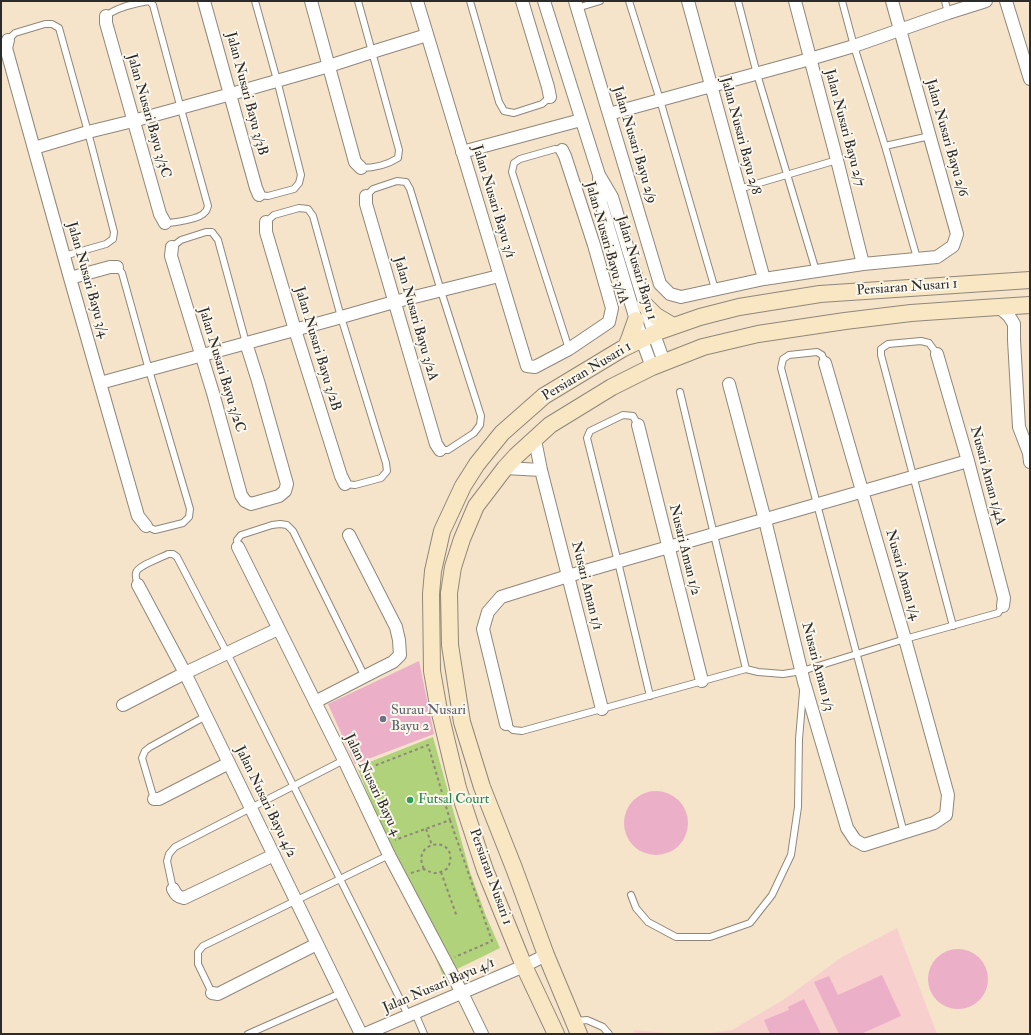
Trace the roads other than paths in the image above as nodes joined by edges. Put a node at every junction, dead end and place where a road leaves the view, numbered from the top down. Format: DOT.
graph roads {
  1 [pos="204,1"];
  2 [pos="255,1"];
  3 [pos="311,1"];
  4 [pos="358,1"];
  5 [pos="417,1"];
  6 [pos="470,1"];
  7 [pos="522,1"];
  8 [pos="544,1"];
  9 [pos="600,1"];
  10 [pos="629,1"];
  11 [pos="688,1"];
  12 [pos="738,1"];
  13 [pos="795,1"];
  14 [pos="842,1"];
  15 [pos="892,1"];
  16 [pos="986,1"];
  17 [pos="1006,1"];
  18 [pos="576,4"];
  19 [pos="947,7"];
  20 [pos="106,16"];
  21 [pos="900,29"];
  22 [pos="427,35"];
  23 [pos="8,40"];
  24 [pos="854,46"];
  25 [pos="372,52"];
  26 [pos="810,59"];
  27 [pos="329,66"];
  28 [pos="757,74"];
  29 [pos="1030,79"];
  30 [pos="277,80"];
  31 [pos="711,86"];
  32 [pos="231,94"];
  33 [pos="550,97"];
  34 [pos="660,100"];
  35 [pos="180,109"];
  36 [pos="609,114"];
  37 [pos="581,120"];
  38 [pos="133,121"];
  39 [pos="88,132"];
  40 [pos="930,136"];
  41 [pos="885,146"];
  42 [pos="34,148"];
  43 [pos="562,150"];
  44 [pos="462,152"];
  45 [pos="837,160"];
  46 [pos="361,168"];
  47 [pos="787,174"];
  48 [pos="599,175"];
  49 [pos="739,189"];
  50 [pos="259,195"];
  51 [pos="366,196"];
  52 [pos="266,222"];
  53 [pos="165,224"];
  54 [pos="172,247"];
  55 [pos="64,256"];
  56 [pos="917,258"];
  57 [pos="863,264"];
  58 [pos="117,267"];
  59 [pos="816,271"];
  60 [pos="499,276"];
  61 [pos="70,278"];
  62 [pos="764,279"];
  63 [pos="1030,280"];
  64 [pos="715,289"];
  65 [pos="440,291"];
  66 [pos="670,294"];
  67 [pos="394,302"];
  68 [pos="645,306"];
  69 [pos="1028,306"];
  70 [pos="999,307"];
  71 [pos="341,317"];
  72 [pos="636,320"];
  73 [pos="673,326"];
  74 [pos="295,330"];
  75 [pos="648,337"];
  76 [pos="1014,340"];
  77 [pos="246,343"];
  78 [pos="626,347"];
  79 [pos="569,349"];
  80 [pos="937,354"];
  81 [pos="201,355"];
  82 [pos="825,363"];
  83 [pos="658,364"];
  84 [pos="149,370"];
  85 [pos="100,382"];
  86 [pos="729,384"];
  87 [pos="680,392"];
  88 [pos="638,425"];
  89 [pos="535,440"];
  90 [pos="440,450"];
  91 [pos="1030,456"];
  92 [pos="968,461"];
  93 [pos="505,468"];
  94 [pos="541,470"];
  95 [pos="913,478"];
  96 [pos="345,484"];
  97 [pos="863,492"];
  98 [pos="817,505"];
  99 [pos="765,520"];
  100 [pos="146,526"];
  101 [pos="349,535"];
  102 [pos="714,535"];
  103 [pos="238,547"];
  104 [pos="668,547"];
  105 [pos="618,562"];
  106 [pos="568,576"];
  107 [pos="138,586"];
  108 [pos="1003,606"];
  109 [pos="953,626"];
  110 [pos="278,629"];
  111 [pos="905,639"];
  112 [pos="227,653"];
  113 [pos="857,654"];
  114 [pos="746,669"];
  115 [pos="185,672"];
  116 [pos="365,676"];
  117 [pos="803,677"];
  118 [pos="702,681"];
  119 [pos="650,696"];
  120 [pos="315,702"];
  121 [pos="123,705"];
  122 [pos="602,709"];
  123 [pos="206,716"];
  124 [pos="506,724"];
  125 [pos="344,760"];
  126 [pos="230,763"];
  127 [pos="294,786"];
  128 [pos="948,795"];
  129 [pos="154,799"];
  130 [pos="251,808"];
  131 [pos="904,833"];
  132 [pos="274,855"];
  133 [pos="390,855"];
  134 [pos="340,879"];
  135 [pos="173,889"];
  136 [pos="632,895"];
  137 [pos="296,901"];
  138 [pos="317,944"];
  139 [pos="546,956"];
  140 [pos="524,966"];
  141 [pos="212,993"];
  142 [pos="341,993"];
  143 [pos="462,993"];
  144 [pos="412,1014"];
  145 [pos="576,1028"];
  146 [pos="371,1033"];
  147 [pos="248,1034"];
  148 [pos="361,1034"];
  149 [pos="424,1034"];
  150 [pos="482,1034"];
  151 [pos="556,1034"];
  152 [pos="609,1034"];
  1 -- 32 [label="street, Jalan Nusari Bayu 3/3B"];
  2 -- 30 [label="lane"];
  3 -- 27 [label="street"];
  4 -- 25 [label="lane"];
  5 -- 22 [label="street, Jalan Nusari Bayu 3/1"];
  6 -- 33 [label="lane"];
  7 -- 33 [label="street"];
  8 -- 37 [label="street, Jalan Nusari Bayu 1"];
  9 -- 18 [label="lane"];
  10 -- 34 [label="lane"];
  11 -- 31 [label="street, Jalan Nusari Bayu 2/8"];
  12 -- 28 [label="lane"];
  13 -- 26 [label="street, Jalan Nusari Bayu 2/7"];
  14 -- 24 [label="lane"];
  15 -- 21 [label="street, Jalan Nusari Bayu 2/6"];
  16 -- 19 [label="street"];
  17 -- 29 [label="street"];
  18 -- 36 [label="street, Jalan Nusari Bayu 2/9"];
  19 -- 21 [label="street"];
  20 -- 35 [label="lane"];
  20 -- 38 [label="street, Jalan Nusari Bayu 3/3C"];
  21 -- 24 [label="street"];
  21 -- 40 [label="street, Jalan Nusari Bayu 2/6"];
  22 -- 25 [label="street"];
  22 -- 44 [label="street, Jalan Nusari Bayu 3/1"];
  23 -- 39 [label="lane"];
  23 -- 42 [label="street, Jalan Nusari Bayu 3/4"];
  24 -- 26 [label="street"];
  24 -- 41 [label="lane"];
  25 -- 27 [label="street"];
  25 -- 46 [label="lane"];
  26 -- 28 [label="street"];
  26 -- 45 [label="street, Jalan Nusari Bayu 2/7"];
  27 -- 30 [label="street"];
  27 -- 46 [label="street"];
  28 -- 31 [label="street"];
  28 -- 47 [label="lane"];
  30 -- 32 [label="street"];
  30 -- 50 [label="lane"];
  31 -- 34 [label="street"];
  31 -- 49 [label="street, Jalan Nusari Bayu 2/8"];
  32 -- 35 [label="street"];
  32 -- 50 [label="street, Jalan Nusari Bayu 3/3B"];
  34 -- 36 [label="street"];
  34 -- 64 [label="lane"];
  35 -- 38 [label="street"];
  35 -- 53 [label="lane"];
  36 -- 66 [label="street, Jalan Nusari Bayu 2/9"];
  37 -- 44 [label="street"];
  37 -- 48 [label="street, Jalan Nusari Bayu 1"];
  38 -- 39 [label="street"];
  38 -- 53 [label="street, Jalan Nusari Bayu 3/3C"];
  39 -- 42 [label="street"];
  39 -- 55 [label="lane"];
  40 -- 41 [label="lane"];
  40 -- 56 [label="street, Jalan Nusari Bayu 2/6"];
  41 -- 56 [label="lane"];
  42 -- 55 [label="street, Jalan Nusari Bayu 3/4"];
  43 -- 79 [label="street, Jalan Nusari Bayu 3/1A"];
  43 -- 79 [label="lane"];
  44 -- 60 [label="street, Jalan Nusari Bayu 3/1"];
  45 -- 47 [label="lane"];
  45 -- 57 [label="street, Jalan Nusari Bayu 2/7"];
  47 -- 49 [label="lane"];
  47 -- 59 [label="lane"];
  48 -- 68 [label="street, Jalan Nusari Bayu 1"];
  48 -- 72 [label="street, Jalan Nusari Bayu 1"];
  49 -- 62 [label="street, Jalan Nusari Bayu 2/8"];
  51 -- 65 [label="lane"];
  51 -- 67 [label="street, Jalan Nusari Bayu 3/2A"];
  52 -- 71 [label="lane"];
  52 -- 74 [label="street, Jalan Nusari Bayu 3/2B"];
  54 -- 77 [label="lane"];
  54 -- 81 [label="street, Jalan Nusari Bayu 3/2C"];
  55 -- 61 [label="street, Jalan Nusari Bayu 3/4"];
  56 -- 57 [label="street, Jalan Nusari Bayu 2/6"];
  57 -- 59 [label="street, Jalan Nusari Bayu 2/6"];
  58 -- 61 [label="street"];
  58 -- 84 [label="lane"];
  59 -- 62 [label="street, Jalan Nusari Bayu 2/6"];
  60 -- 65 [label="street"];
  60 -- 79 [label="street, Jalan Nusari Bayu 3/1"];
  61 -- 85 [label="street, Jalan Nusari Bayu 3/4"];
  62 -- 64 [label="street, Jalan Nusari Bayu 2/6"];
  63 -- 73 [label="main road, Persiaran Nusari 1"];
  64 -- 66 [label="street, Jalan Nusari Bayu 2/6"];
  65 -- 67 [label="street"];
  65 -- 90 [label="lane"];
  67 -- 71 [label="street"];
  67 -- 90 [label="street, Jalan Nusari Bayu 3/2A"];
  68 -- 73 [label="main road"];
  68 -- 75 [label="street, Jalan Nusari Bayu 1"];
  69 -- 70 [label="main road, Persiaran Nusari 1"];
  69 -- 76 [label="street"];
  70 -- 76 [label="street"];
  70 -- 83 [label="main road, Persiaran Nusari 1"];
  71 -- 74 [label="street"];
  71 -- 96 [label="lane"];
  72 -- 75 [label="street, Jalan Nusari Bayu 1"];
  72 -- 78 [label="main road"];
  73 -- 75 [label="main road, Persiaran Nusari 1"];
  74 -- 77 [label="street"];
  74 -- 96 [label="street, Jalan Nusari Bayu 3/2B"];
  75 -- 78 [label="main road, Persiaran Nusari 1"];
  75 -- 83 [label="street, Jalan Nusari Bayu 1"];
  76 -- 91 [label="street"];
  77 -- 81 [label="street"];
  77 -- 81 [label="street, Jalan Nusari Bayu 3/2C"];
  78 -- 140 [label="main road, Persiaran Nusari 1"];
  80 -- 92 [label="street, Nusari Aman 1/4A"];
  80 -- 95 [label="lane"];
  81 -- 84 [label="street"];
  82 -- 97 [label="street, Nusari Aman 1/4"];
  82 -- 98 [label="lane"];
  83 -- 89 [label="main road, Persiaran Nusari 1"];
  84 -- 85 [label="street"];
  84 -- 100 [label="lane"];
  85 -- 100 [label="street, Jalan Nusari Bayu 3/4"];
  86 -- 99 [label="street, Nusari Aman 1/3"];
  87 -- 102 [label="lane"];
  88 -- 104 [label="street, Nusari Aman 1/2"];
  88 -- 105 [label="lane"];
  89 -- 93 [label="main road, Persiaran Nusari 1"];
  89 -- 94 [label="street, Nusari Aman 1/1"];
  92 -- 95 [label="street"];
  92 -- 108 [label="street, Nusari Aman 1/4A"];
  93 -- 94 [label="street"];
  93 -- 139 [label="main road, Persiaran Nusari 1"];
  94 -- 106 [label="street, Nusari Aman 1/1"];
  95 -- 97 [label="street"];
  95 -- 109 [label="lane"];
  97 -- 98 [label="street"];
  97 -- 111 [label="street, Nusari Aman 1/4"];
  98 -- 99 [label="street"];
  98 -- 113 [label="lane"];
  99 -- 102 [label="street"];
  99 -- 117 [label="street, Nusari Aman 1/3"];
  101 -- 116 [label="street"];
  102 -- 104 [label="street"];
  102 -- 114 [label="lane"];
  103 -- 110 [label="street, Jalan Nusari Bayu 4"];
  103 -- 116 [label="lane"];
  104 -- 105 [label="street"];
  104 -- 118 [label="street, Nusari Aman 1/2"];
  105 -- 106 [label="street"];
  105 -- 119 [label="lane"];
  106 -- 122 [label="street, Nusari Aman 1/1"];
  106 -- 124 [label="street"];
  107 -- 112 [label="lane"];
  107 -- 115 [label="street, Jalan Nusari Bayu 4/2"];
  108 -- 109 [label="lane"];
  109 -- 111 [label="lane"];
  110 -- 112 [label="street"];
  110 -- 120 [label="street, Jalan Nusari Bayu 4"];
  111 -- 113 [label="lane"];
  111 -- 128 [label="street, Nusari Aman 1/4"];
  112 -- 115 [label="street"];
  112 -- 127 [label="lane"];
  113 -- 117 [label="lane"];
  113 -- 131 [label="lane"];
  114 -- 117 [label="lane"];
  114 -- 118 [label="lane"];
  115 -- 121 [label="street"];
  115 -- 123 [label="street, Jalan Nusari Bayu 4/2"];
  116 -- 120 [label="street"];
  117 -- 131 [label="street, Nusari Aman 1/3"];
  117 -- 136 [label="lane"];
  118 -- 119 [label="lane"];
  119 -- 122 [label="lane"];
  120 -- 125 [label="street, Jalan Nusari Bayu 4"];
  122 -- 124 [label="lane"];
  123 -- 126 [label="street, Jalan Nusari Bayu 4/2"];
  123 -- 129 [label="lane"];
  125 -- 127 [label="lane"];
  125 -- 133 [label="street, Jalan Nusari Bayu 4"];
  126 -- 129 [label="street"];
  126 -- 130 [label="street, Jalan Nusari Bayu 4/2"];
  127 -- 130 [label="lane"];
  127 -- 134 [label="lane"];
  128 -- 131 [label="street, Nusari Aman 1/3"];
  130 -- 132 [label="street, Jalan Nusari Bayu 4/2"];
  130 -- 135 [label="lane"];
  132 -- 135 [label="street"];
  132 -- 137 [label="street, Jalan Nusari Bayu 4/2"];
  133 -- 134 [label="lane"];
  133 -- 143 [label="street, Jalan Nusari Bayu 4"];
  134 -- 137 [label="lane"];
  134 -- 144 [label="lane"];
  137 -- 138 [label="street, Jalan Nusari Bayu 4/2"];
  137 -- 141 [label="lane"];
  138 -- 141 [label="street"];
  138 -- 142 [label="street, Jalan Nusari Bayu 4/2"];
  139 -- 140 [label="street, Jalan Nusari Bayu 4/1"];
  139 -- 145 [label="main road, Persiaran Nusari 1"];
  140 -- 143 [label="street, Jalan Nusari Bayu 4/1"];
  140 -- 151 [label="main road, Persiaran Nusari 1"];
  142 -- 147 [label="lane"];
  142 -- 148 [label="street, Jalan Nusari Bayu 4/2"];
  143 -- 144 [label="street, Jalan Nusari Bayu 4/1"];
  143 -- 150 [label="street, Jalan Nusari Bayu 4"];
  144 -- 146 [label="street, Jalan Nusari Bayu 4/1"];
  144 -- 149 [label="lane"];
  145 -- 152 [label="lane"];
}
